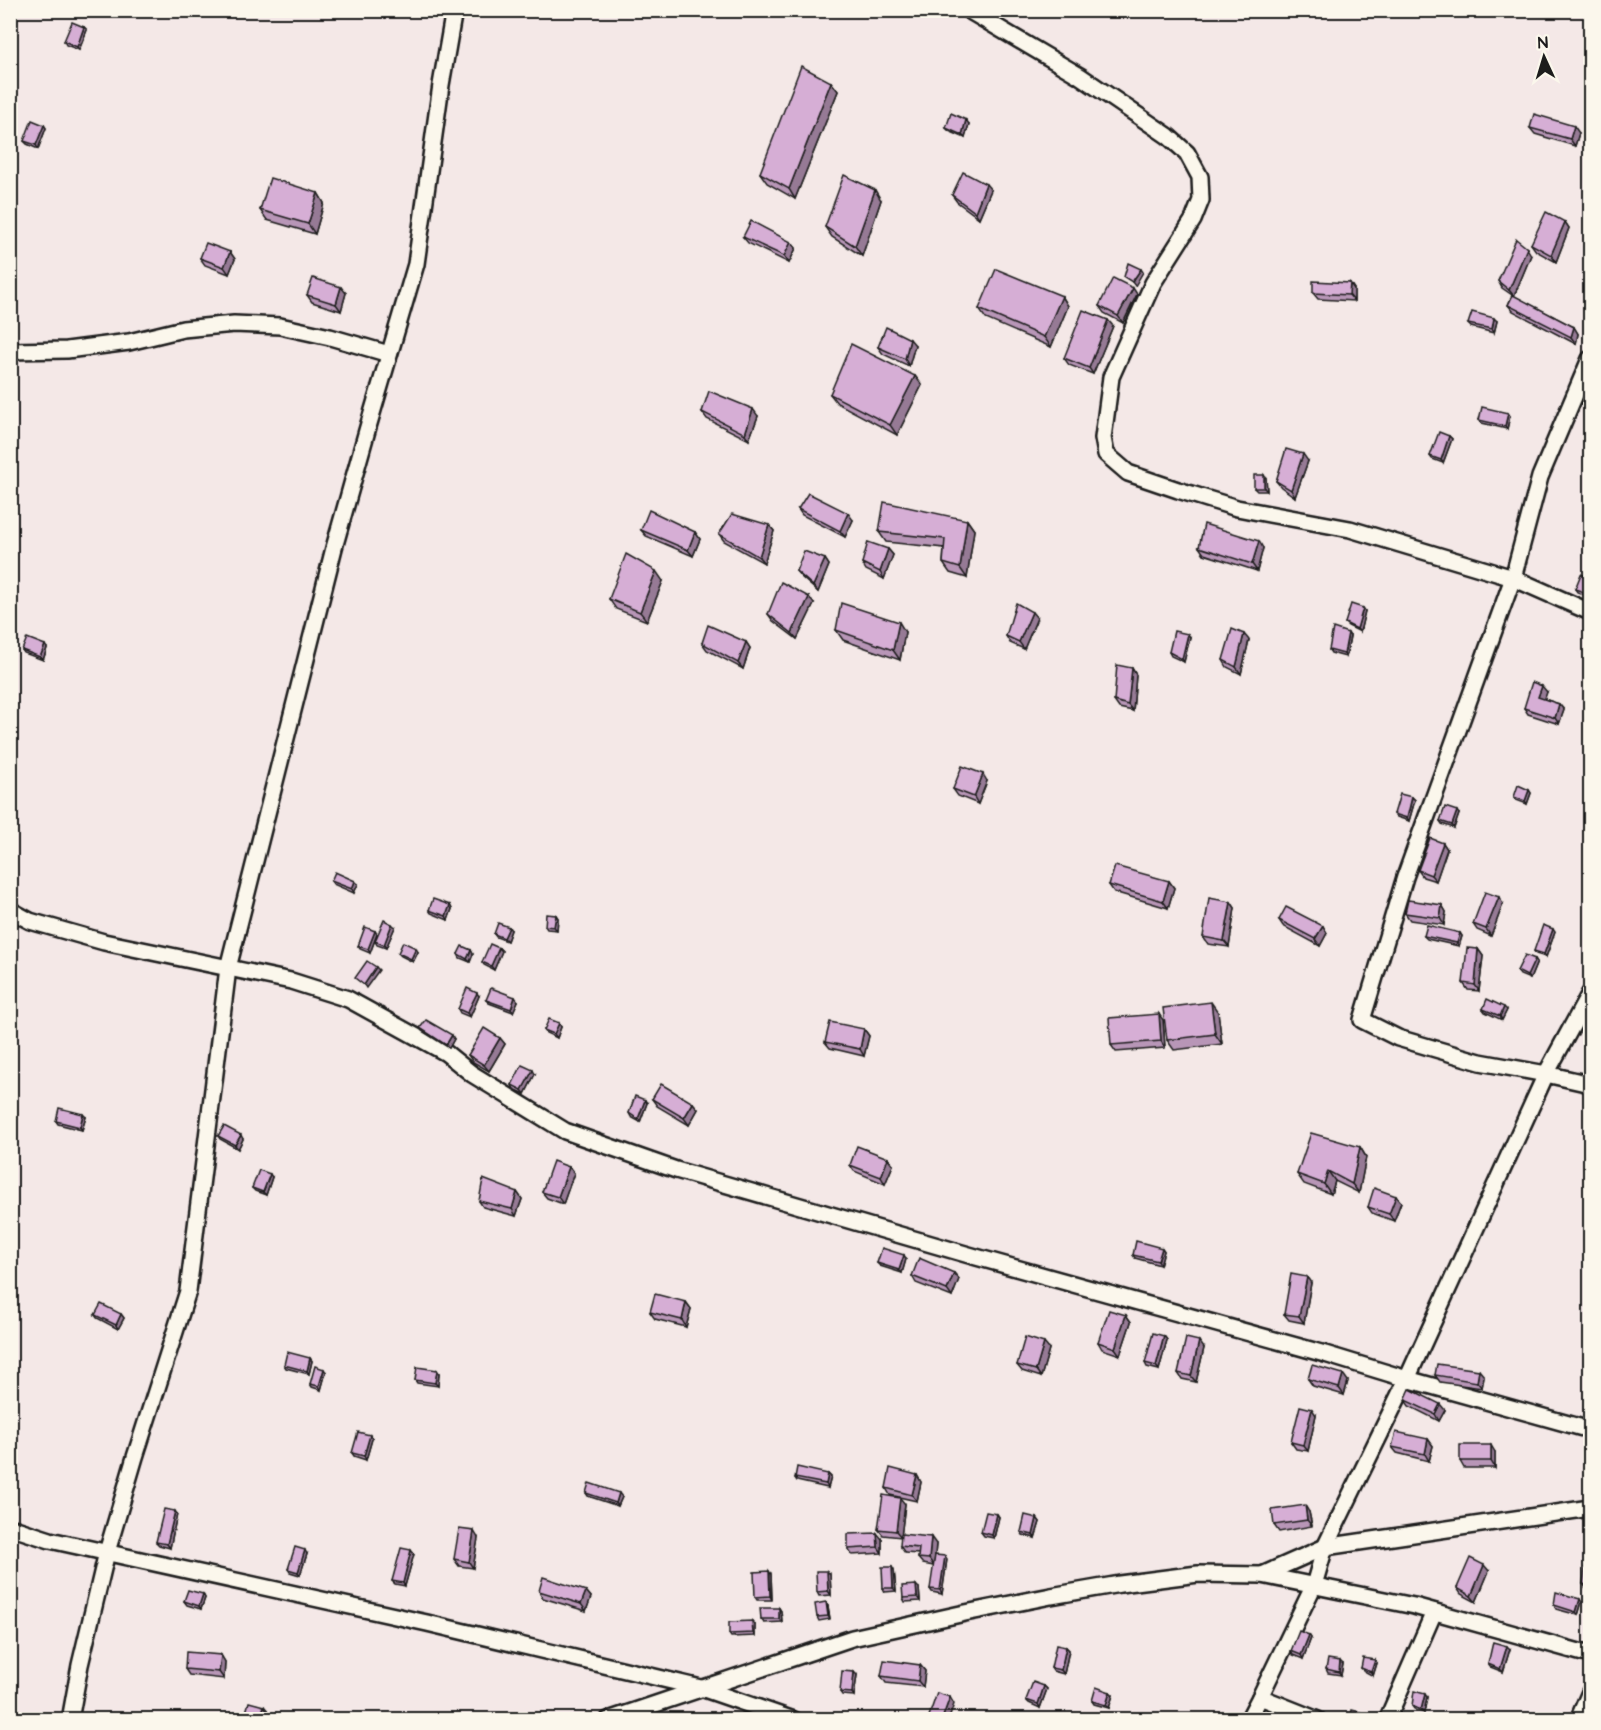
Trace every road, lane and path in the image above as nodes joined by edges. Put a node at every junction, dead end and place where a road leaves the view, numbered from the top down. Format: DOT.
graph roads {
  1 [pos="454,10"];
  2 [pos="968,10"];
  3 [pos="10,351"];
  4 [pos="389,354"];
  5 [pos="1590,359"];
  6 [pos="1513,578"];
  7 [pos="1590,612"];
  8 [pos="10,910"];
  9 [pos="228,968"];
  10 [pos="1590,993"];
  11 [pos="1546,1074"];
  12 [pos="1590,1084"];
  13 [pos="1407,1379"];
  14 [pos="1590,1430"];
  15 [pos="1590,1508"];
  16 [pos="10,1527"];
  17 [pos="1325,1547"];
  18 [pos="107,1552"];
  19 [pos="1262,1575"];
  20 [pos="1314,1585"];
  21 [pos="1434,1612"];
  22 [pos="1590,1655"];
  23 [pos="701,1688"];
  24 [pos="1590,1692"];
  25 [pos="1260,1697"];
  26 [pos="70,1719"];
  27 [pos="608,1719"];
  28 [pos="794,1719"];
  29 [pos="1248,1719"];
  30 [pos="1318,1719"];
  31 [pos="1387,1719"];
  32 [pos="1578,1719"];
  1 -- 4 [label="street"];
  2 -- 6 [label="street"];
  3 -- 4 [label="street"];
  4 -- 9 [label="street"];
  5 -- 6 [label="street"];
  6 -- 7 [label="street"];
  6 -- 11 [label="street"];
  8 -- 9 [label="street"];
  9 -- 13 [label="street"];
  9 -- 18 [label="street"];
  10 -- 11 [label="street"];
  11 -- 12 [label="street"];
  11 -- 13 [label="street"];
  13 -- 14 [label="street"];
  13 -- 17 [label="street"];
  15 -- 17 [label="street"];
  16 -- 18 [label="street"];
  17 -- 19 [label="street"];
  17 -- 20 [label="street"];
  18 -- 23 [label="street"];
  18 -- 26 [label="street"];
  19 -- 20 [label="street"];
  19 -- 23 [label="street"];
  20 -- 21 [label="street"];
  20 -- 25 [label="street"];
  21 -- 22 [label="street"];
  21 -- 31 [label="street"];
  23 -- 27 [label="street"];
  23 -- 28 [label="street"];
  24 -- 32 [label="street"];
  25 -- 29 [label="street"];
  25 -- 30 [label="street"];
}
